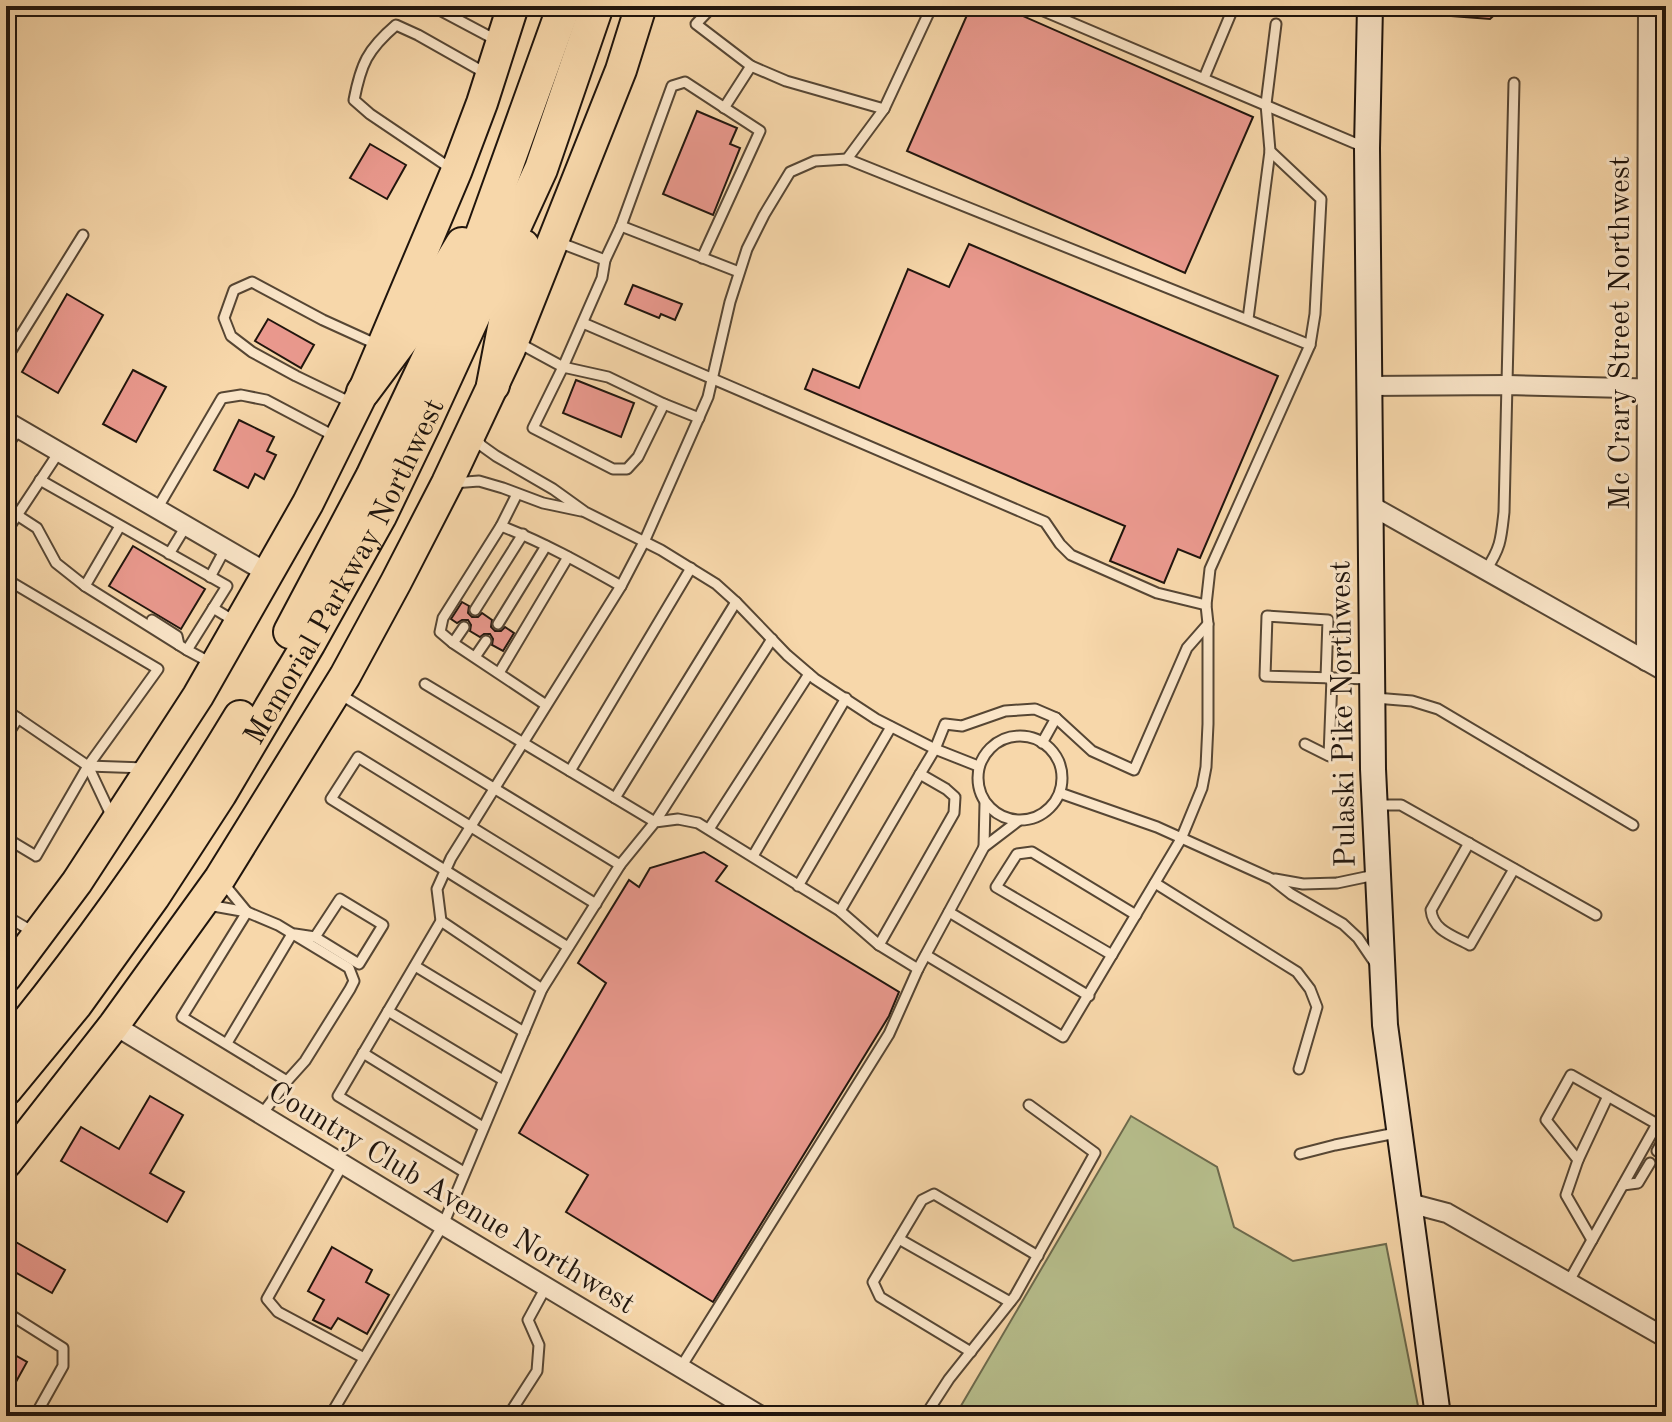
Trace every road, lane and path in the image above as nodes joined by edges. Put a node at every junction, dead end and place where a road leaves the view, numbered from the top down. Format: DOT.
graph roads {
  1 [pos="432,6"];
  2 [pos="513,6"];
  3 [pos="564,6"];
  4 [pos="597,6"];
  5 [pos="641,6"];
  6 [pos="713,6"];
  7 [pos="932,6"];
  8 [pos="1032,6"];
  9 [pos="1234,6"];
  10 [pos="1370,6"];
  11 [pos="1648,6"];
  12 [pos="1276,24"];
  13 [pos="501,42"];
  14 [pos="751,66"];
  15 [pos="491,76"];
  16 [pos="1204,78"];
  17 [pos="1514,83"];
  18 [pos="1266,104"];
  19 [pos="724,108"];
  20 [pos="884,109"];
  21 [pos="1367,148"];
  22 [pos="513,149"];
  23 [pos="1270,151"];
  24 [pos="847,159"];
  25 [pos="541,169"];
  26 [pos="456,172"];
  27 [pos="621,226"];
  28 [pos="83,235"];
  29 [pos="555,241"];
  30 [pos="702,258"];
  31 [pos="605,260"];
  32 [pos="739,272"];
  33 [pos="1248,319"];
  34 [pos="583,323"];
  35 [pos="514,341"];
  36 [pos="1310,345"];
  37 [pos="381,347"];
  38 [pos="6,359"];
  39 [pos="563,367"];
  40 [pos="712,379"];
  41 [pos="493,385"];
  42 [pos="1507,385"];
  43 [pos="1369,386"];
  44 [pos="1657,389"];
  45 [pos="360,399"];
  46 [pos="664,404"];
  47 [pos="699,418"];
  48 [pos="13,425"];
  49 [pos="471,433"];
  50 [pos="339,438"];
  51 [pos="6,447"];
  52 [pos="59,452"];
  53 [pos="40,480"];
  54 [pos="447,483"];
  55 [pos="517,494"];
  56 [pos="1370,505"];
  57 [pos="157,509"];
  58 [pos="585,512"];
  59 [pos="17,515"];
  60 [pos="120,526"];
  61 [pos="186,526"];
  62 [pos="501,526"];
  63 [pos="6,532"];
  64 [pos="523,534"];
  65 [pos="644,542"];
  66 [pos="546,546"];
  67 [pos="225,549"];
  68 [pos="169,554"];
  69 [pos="568,557"];
  70 [pos="691,568"];
  71 [pos="1486,570"];
  72 [pos="269,574"];
  73 [pos="210,577"];
  74 [pos="6,579"];
  75 [pos="86,583"];
  76 [pos="621,586"];
  77 [pos="736,602"];
  78 [pos="1206,605"];
  79 [pos="213,608"];
  80 [pos="475,610"];
  81 [pos="239,624"];
  82 [pos="498,624"];
  83 [pos="1208,624"];
  84 [pos="464,627"];
  85 [pos="772,639"];
  86 [pos="486,641"];
  87 [pos="453,643"];
  88 [pos="183,647"];
  89 [pos="1265,649"];
  90 [pos="1277,649"];
  91 [pos="1314,649"];
  92 [pos="1326,649"];
  93 [pos="475,657"];
  94 [pos="1646,661"];
  95 [pos="216,665"];
  96 [pos="1666,672"];
  97 [pos="499,673"];
  98 [pos="809,674"];
  99 [pos="1329,678"];
  100 [pos="425,684"];
  101 [pos="1372,688"];
  102 [pos="335,691"];
  103 [pos="846,698"];
  104 [pos="546,705"];
  105 [pos="6,710"];
  106 [pos="18,718"];
  107 [pos="1056,718"];
  108 [pos="891,727"];
  109 [pos="6,737"];
  110 [pos="523,742"];
  111 [pos="1042,743"];
  112 [pos="1305,744"];
  113 [pos="935,749"];
  114 [pos="88,766"];
  115 [pos="978,766"];
  116 [pos="152,768"];
  117 [pos="570,771"];
  118 [pos="920,774"];
  119 [pos="495,788"];
  120 [pos="1060,793"];
  121 [pos="615,798"];
  122 [pos="985,803"];
  123 [pos="1375,805"];
  124 [pos="1018,821"];
  125 [pos="655,822"];
  126 [pos="115,824"];
  127 [pos="471,825"];
  128 [pos="1633,825"];
  129 [pos="709,829"];
  130 [pos="6,838"];
  131 [pos="1181,839"];
  132 [pos="1469,843"];
  133 [pos="984,847"];
  134 [pos="753,856"];
  135 [pos="620,865"];
  136 [pos="1514,869"];
  137 [pos="445,870"];
  138 [pos="1378,875"];
  139 [pos="220,878"];
  140 [pos="1272,879"];
  141 [pos="1155,883"];
  142 [pos="798,886"];
  143 [pos="201,904"];
  144 [pos="596,904"];
  145 [pos="840,911"];
  146 [pos="247,912"];
  147 [pos="949,912"];
  148 [pos="1136,915"];
  149 [pos="1596,915"];
  150 [pos="6,916"];
  151 [pos="441,921"];
  152 [pos="292,934"];
  153 [pos="38,935"];
  154 [pos="315,937"];
  155 [pos="879,945"];
  156 [pos="568,947"];
  157 [pos="926,955"];
  158 [pos="1112,955"];
  159 [pos="415,966"];
  160 [pos="918,969"];
  161 [pos="1383,974"];
  162 [pos="6,977"];
  163 [pos="542,989"];
  164 [pos="1089,996"];
  165 [pos="388,1011"];
  166 [pos="114,1025"];
  167 [pos="524,1032"];
  168 [pos="227,1043"];
  169 [pos="6,1049"];
  170 [pos="363,1053"];
  171 [pos="1299,1069"];
  172 [pos="503,1080"];
  173 [pos="287,1081"];
  174 [pos="6,1089"];
  175 [pos="1608,1096"];
  176 [pos="1029,1105"];
  177 [pos="262,1114"];
  178 [pos="1662,1126"];
  179 [pos="483,1127"];
  180 [pos="1400,1133"];
  181 [pos="1666,1135"];
  182 [pos="1657,1151"];
  183 [pos="1300,1154"];
  184 [pos="1578,1160"];
  185 [pos="6,1163"];
  186 [pos="1650,1163"];
  187 [pos="343,1164"];
  188 [pos="464,1172"];
  189 [pos="1623,1185"];
  190 [pos="1409,1203"];
  191 [pos="443,1225"];
  192 [pos="899,1239"];
  193 [pos="1592,1240"];
  194 [pos="1038,1256"];
  195 [pos="1569,1281"];
  196 [pos="546,1287"];
  197 [pos="1010,1302"];
  198 [pos="6,1312"];
  199 [pos="1666,1338"];
  200 [pos="971,1352"];
  201 [pos="364,1358"];
  202 [pos="681,1367"];
  203 [pos="35,1416"];
  204 [pos="330,1416"];
  205 [pos="508,1416"];
  206 [pos="761,1416"];
  207 [pos="925,1416"];
  208 [pos="1438,1416"];
  1 -- 13 [label="lane"];
  2 -- 13 [label="highway"];
  3 -- 22 [label="highway, Memorial Parkway Northwest"];
  4 -- 25 [label="highway, Memorial Parkway Northwest"];
  5 -- 29 [label="highway"];
  6 -- 14 [label="lane"];
  7 -- 20 [label="lane"];
  8 -- 16 [label="lane"];
  9 -- 16 [label="lane"];
  10 -- 21 [label="main road, Pulaski Pike Northwest"];
  11 -- 44 [label="street, Mc Crary Street Northwest"];
  12 -- 18 [label="lane"];
  13 -- 15 [label="highway"];
  14 -- 19 [label="lane"];
  14 -- 20 [label="lane"];
  15 -- 26 [label="highway"];
  15 -- 26 [label="lane"];
  16 -- 18 [label="lane"];
  17 -- 42 [label="lane"];
  18 -- 21 [label="lane"];
  18 -- 23 [label="lane"];
  19 -- 27 [label="lane"];
  19 -- 30 [label="lane"];
  20 -- 24 [label="lane"];
  21 -- 43 [label="main road, Pulaski Pike Northwest"];
  22 -- 45 [label="highway"];
  22 -- 169 [label="highway, Memorial Parkway Northwest"];
  23 -- 33 [label="lane"];
  23 -- 36 [label="lane"];
  24 -- 32 [label="lane"];
  24 -- 33 [label="lane"];
  25 -- 41 [label="highway"];
  25 -- 174 [label="highway, Memorial Parkway Northwest"];
  26 -- 37 [label="highway"];
  27 -- 30 [label="lane"];
  27 -- 31 [label="lane"];
  28 -- 38 [label="lane"];
  29 -- 31 [label="lane"];
  29 -- 35 [label="highway"];
  30 -- 32 [label="lane"];
  31 -- 34 [label="lane"];
  32 -- 40 [label="lane"];
  33 -- 36 [label="lane"];
  34 -- 39 [label="lane"];
  34 -- 40 [label="lane"];
  35 -- 39 [label="lane"];
  35 -- 41 [label="highway"];
  36 -- 78 [label="lane"];
  37 -- 45 [label="highway"];
  37 -- 45 [label="lane"];
  39 -- 46 [label="lane"];
  39 -- 46 [label="lane"];
  40 -- 47 [label="lane"];
  40 -- 78 [label="lane"];
  41 -- 49 [label="highway"];
  42 -- 43 [label="street"];
  42 -- 44 [label="street"];
  42 -- 71 [label="lane"];
  43 -- 56 [label="main road, Pulaski Pike Northwest"];
  44 -- 94 [label="street, Mc Crary Street Northwest"];
  45 -- 50 [label="highway"];
  46 -- 47 [label="lane"];
  47 -- 65 [label="lane"];
  48 -- 51 [label="lane"];
  48 -- 52 [label="street"];
  49 -- 54 [label="highway"];
  49 -- 58 [label="lane"];
  50 -- 57 [label="lane"];
  50 -- 72 [label="highway"];
  52 -- 53 [label="lane"];
  52 -- 57 [label="street"];
  53 -- 59 [label="lane"];
  53 -- 60 [label="lane"];
  54 -- 55 [label="lane"];
  54 -- 102 [label="highway"];
  55 -- 58 [label="lane"];
  55 -- 62 [label="lane"];
  56 -- 71 [label="street"];
  56 -- 101 [label="main road, Pulaski Pike Northwest"];
  57 -- 61 [label="street"];
  58 -- 65 [label="lane"];
  59 -- 63 [label="lane"];
  59 -- 75 [label="lane"];
  60 -- 68 [label="lane"];
  60 -- 75 [label="lane"];
  61 -- 67 [label="street"];
  61 -- 68 [label="lane"];
  62 -- 64 [label="lane"];
  62 -- 87 [label="lane"];
  64 -- 66 [label="lane"];
  64 -- 80 [label="lane"];
  65 -- 70 [label="lane"];
  65 -- 76 [label="lane"];
  66 -- 69 [label="lane"];
  66 -- 82 [label="lane"];
  67 -- 72 [label="street"];
  67 -- 73 [label="lane"];
  68 -- 73 [label="lane"];
  69 -- 76 [label="lane"];
  69 -- 97 [label="lane"];
  70 -- 77 [label="lane"];
  70 -- 117 [label="lane"];
  71 -- 94 [label="street"];
  72 -- 81 [label="highway"];
  73 -- 79 [label="lane"];
  74 -- 114 [label="lane"];
  75 -- 88 [label="lane"];
  76 -- 104 [label="lane"];
  77 -- 85 [label="lane"];
  77 -- 121 [label="lane"];
  78 -- 83 [label="lane"];
  79 -- 81 [label="lane"];
  79 -- 88 [label="lane"];
  81 -- 95 [label="highway"];
  83 -- 107 [label="lane"];
  83 -- 131 [label="lane"];
  84 -- 87 [label="lane"];
  85 -- 98 [label="lane"];
  85 -- 125 [label="lane"];
  86 -- 93 [label="lane"];
  87 -- 93 [label="lane"];
  88 -- 95 [label="lane"];
  89 -- 90 [label="lane"];
  89 -- 92 [label="lane"];
  89 -- 99 [label="lane"];
  91 -- 92 [label="lane"];
  92 -- 99 [label="lane"];
  93 -- 97 [label="lane"];
  94 -- 96 [label="street"];
  95 -- 116 [label="highway"];
  97 -- 104 [label="lane"];
  98 -- 103 [label="lane"];
  98 -- 129 [label="lane"];
  99 -- 101 [label="lane"];
  99 -- 112 [label="lane"];
  100 -- 110 [label="lane"];
  101 -- 123 [label="main road, Pulaski Pike Northwest"];
  101 -- 128 [label="lane"];
  102 -- 119 [label="lane"];
  102 -- 139 [label="highway"];
  103 -- 108 [label="lane"];
  103 -- 134 [label="lane"];
  104 -- 110 [label="lane"];
  105 -- 106 [label="lane"];
  106 -- 109 [label="lane"];
  106 -- 114 [label="lane"];
  107 -- 111 [label="lane"];
  107 -- 113 [label="lane"];
  108 -- 113 [label="lane"];
  108 -- 142 [label="lane"];
  110 -- 117 [label="lane"];
  110 -- 119 [label="lane"];
  111 -- 115 [label="lane"];
  111 -- 120 [label="lane"];
  113 -- 115 [label="lane"];
  113 -- 118 [label="lane"];
  114 -- 116 [label="lane"];
  114 -- 126 [label="lane"];
  114 -- 130 [label="lane"];
  115 -- 122 [label="lane"];
  116 -- 126 [label="highway"];
  117 -- 121 [label="lane"];
  118 -- 145 [label="lane"];
  118 -- 155 [label="lane"];
  119 -- 127 [label="lane"];
  119 -- 135 [label="lane"];
  120 -- 124 [label="lane"];
  120 -- 131 [label="lane"];
  121 -- 125 [label="lane"];
  122 -- 124 [label="lane"];
  122 -- 133 [label="lane"];
  123 -- 132 [label="lane"];
  123 -- 138 [label="main road, Pulaski Pike Northwest"];
  124 -- 133 [label="lane"];
  125 -- 129 [label="lane"];
  125 -- 135 [label="lane"];
  126 -- 153 [label="highway"];
  127 -- 137 [label="lane"];
  127 -- 137 [label="lane"];
  127 -- 144 [label="lane"];
  129 -- 134 [label="lane"];
  131 -- 140 [label="lane"];
  131 -- 141 [label="lane"];
  132 -- 136 [label="lane"];
  132 -- 136 [label="lane"];
  133 -- 147 [label="lane"];
  134 -- 142 [label="lane"];
  135 -- 144 [label="lane"];
  136 -- 149 [label="lane"];
  137 -- 151 [label="lane"];
  137 -- 156 [label="lane"];
  138 -- 140 [label="lane"];
  138 -- 161 [label="main road, Pulaski Pike Northwest"];
  139 -- 143 [label="highway"];
  139 -- 146 [label="lane"];
  140 -- 161 [label="lane"];
  141 -- 148 [label="lane"];
  141 -- 171 [label="lane"];
  142 -- 145 [label="lane"];
  143 -- 146 [label="lane"];
  143 -- 166 [label="highway"];
  144 -- 156 [label="lane"];
  145 -- 155 [label="lane"];
  146 -- 152 [label="lane"];
  146 -- 168 [label="lane"];
  147 -- 157 [label="lane"];
  147 -- 164 [label="lane"];
  148 -- 158 [label="lane"];
  148 -- 158 [label="lane"];
  150 -- 153 [label="lane"];
  151 -- 159 [label="lane"];
  151 -- 163 [label="lane"];
  152 -- 154 [label="lane"];
  152 -- 168 [label="lane"];
  152 -- 173 [label="lane"];
  153 -- 162 [label="highway"];
  154 -- 154 [label="lane"];
  155 -- 160 [label="lane"];
  156 -- 163 [label="lane"];
  157 -- 160 [label="lane"];
  157 -- 164 [label="lane"];
  158 -- 164 [label="lane"];
  159 -- 165 [label="lane"];
  159 -- 167 [label="lane"];
  160 -- 202 [label="lane"];
  161 -- 180 [label="main road, Pulaski Pike Northwest"];
  163 -- 167 [label="lane"];
  165 -- 170 [label="lane"];
  165 -- 172 [label="lane"];
  166 -- 177 [label="street, Country Club Avenue Northwest"];
  166 -- 185 [label="highway"];
  167 -- 172 [label="lane"];
  168 -- 173 [label="lane"];
  170 -- 179 [label="lane"];
  170 -- 188 [label="lane"];
  172 -- 179 [label="lane"];
  173 -- 177 [label="lane"];
  175 -- 178 [label="lane"];
  175 -- 184 [label="lane"];
  175 -- 184 [label="lane"];
  176 -- 194 [label="lane"];
  177 -- 187 [label="street, Country Club Avenue Northwest"];
  178 -- 189 [label="lane"];
  179 -- 188 [label="lane"];
  180 -- 183 [label="lane"];
  180 -- 190 [label="main road, Pulaski Pike Northwest"];
  181 -- 182 [label="lane"];
  184 -- 193 [label="lane"];
  186 -- 189 [label="lane"];
  187 -- 191 [label="street, Country Club Avenue Northwest"];
  187 -- 201 [label="lane"];
  188 -- 191 [label="lane"];
  189 -- 193 [label="lane"];
  190 -- 195 [label="street"];
  190 -- 208 [label="main road, Pulaski Pike Northwest"];
  191 -- 196 [label="street, Country Club Avenue Northwest"];
  191 -- 201 [label="lane"];
  192 -- 194 [label="lane"];
  192 -- 197 [label="lane"];
  192 -- 200 [label="lane"];
  193 -- 195 [label="lane"];
  194 -- 197 [label="lane"];
  195 -- 199 [label="street"];
  196 -- 202 [label="street, Country Club Avenue Northwest"];
  196 -- 205 [label="lane"];
  197 -- 200 [label="lane"];
  198 -- 203 [label="lane"];
  200 -- 207 [label="lane"];
  201 -- 204 [label="lane"];
  202 -- 206 [label="street, Country Club Avenue Northwest"];
}
